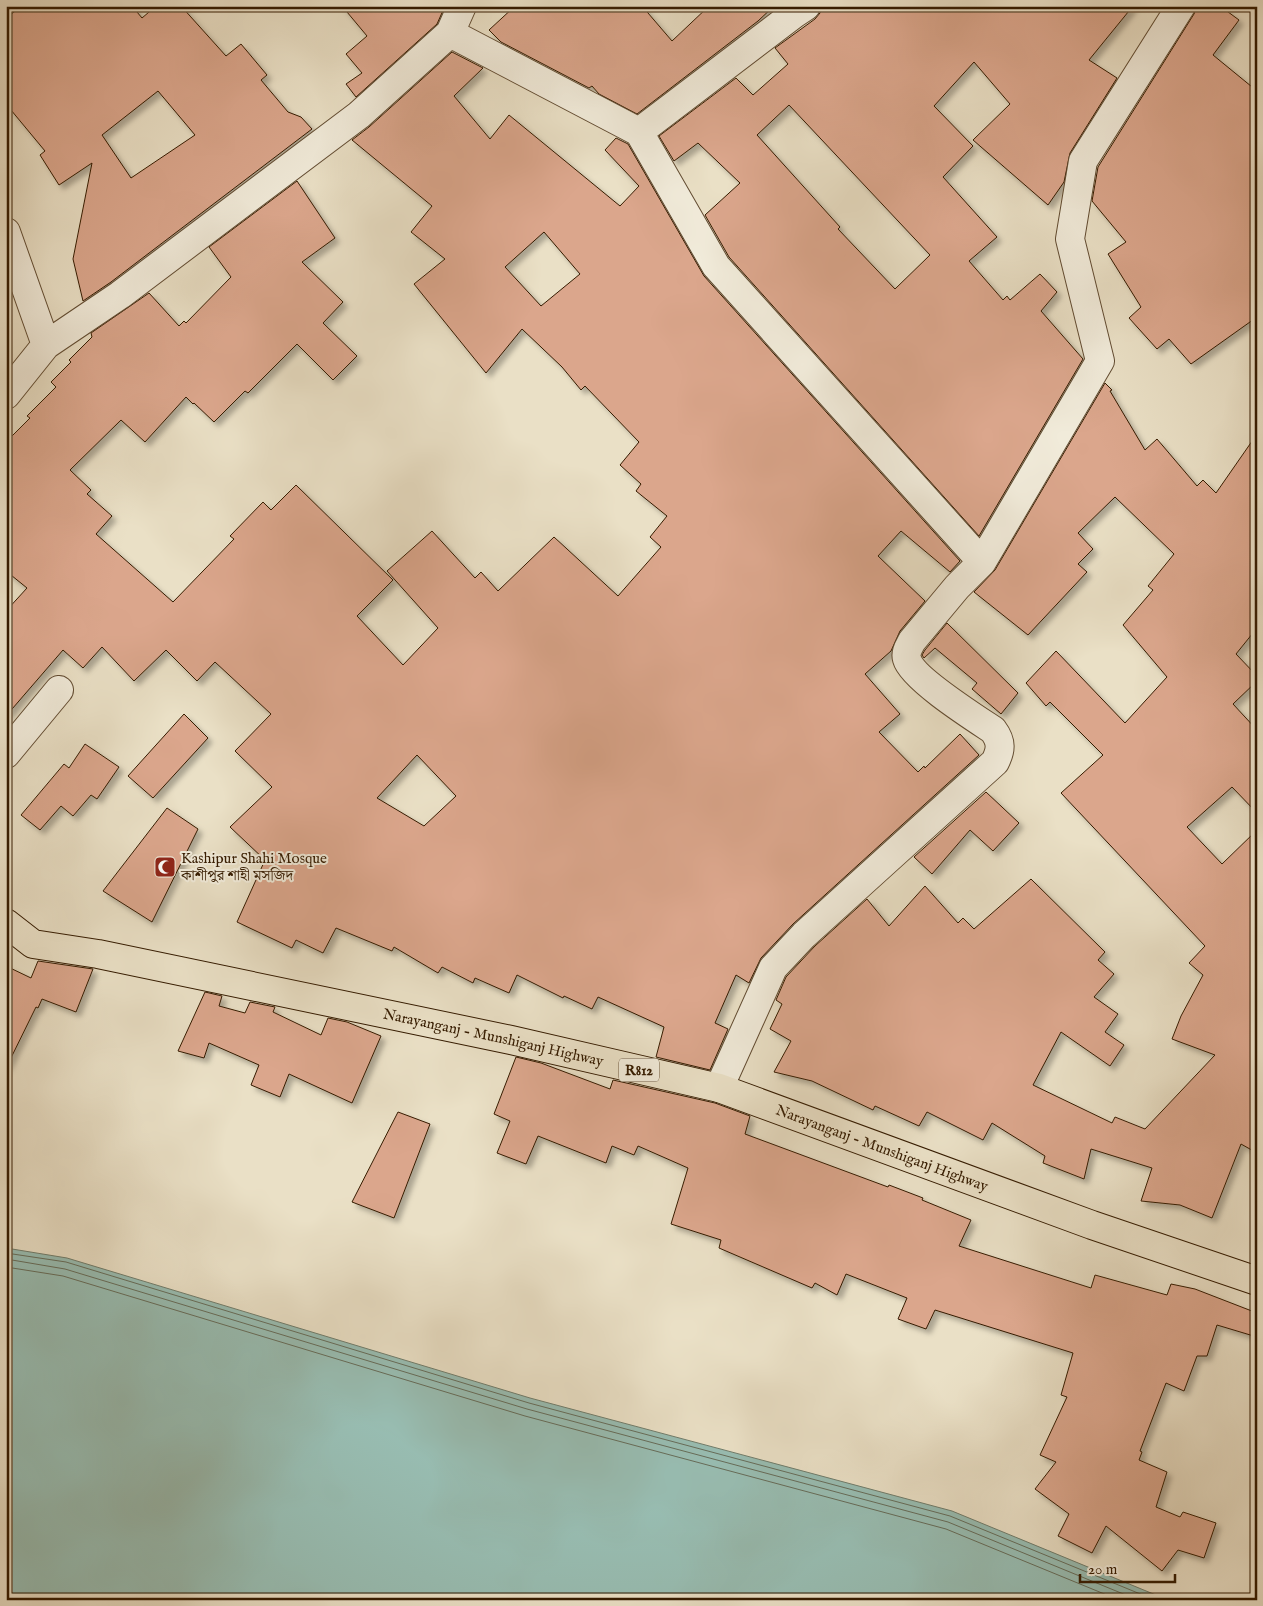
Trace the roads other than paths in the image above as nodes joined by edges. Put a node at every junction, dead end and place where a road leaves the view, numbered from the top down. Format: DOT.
graph roads {
  1 [pos="462,6"];
  2 [pos="806,6"];
  3 [pos="1182,6"];
  4 [pos="450,33"];
  5 [pos="639,132"];
  6 [pos="6,232"];
  7 [pos="46,345"];
  8 [pos="6,395"];
  9 [pos="982,562"];
  10 [pos="59,690"];
  11 [pos="6,754"];
  12 [pos="6,923"];
  13 [pos="719,1088"];
  14 [pos="1257,1281"];
  1 -- 4 [label="street"];
  2 -- 5 [label="street"];
  3 -- 9 [label="street"];
  4 -- 5 [label="street"];
  4 -- 7 [label="street"];
  5 -- 9 [label="street"];
  6 -- 7 [label="street"];
  7 -- 8 [label="street"];
  9 -- 13 [label="street"];
  10 -- 11 [label="street"];
  12 -- 13 [label="main road, Narayanganj - Munshiganj Highway / R812"];
  13 -- 14 [label="main road, Narayanganj - Munshiganj Highway / R812"];
}
